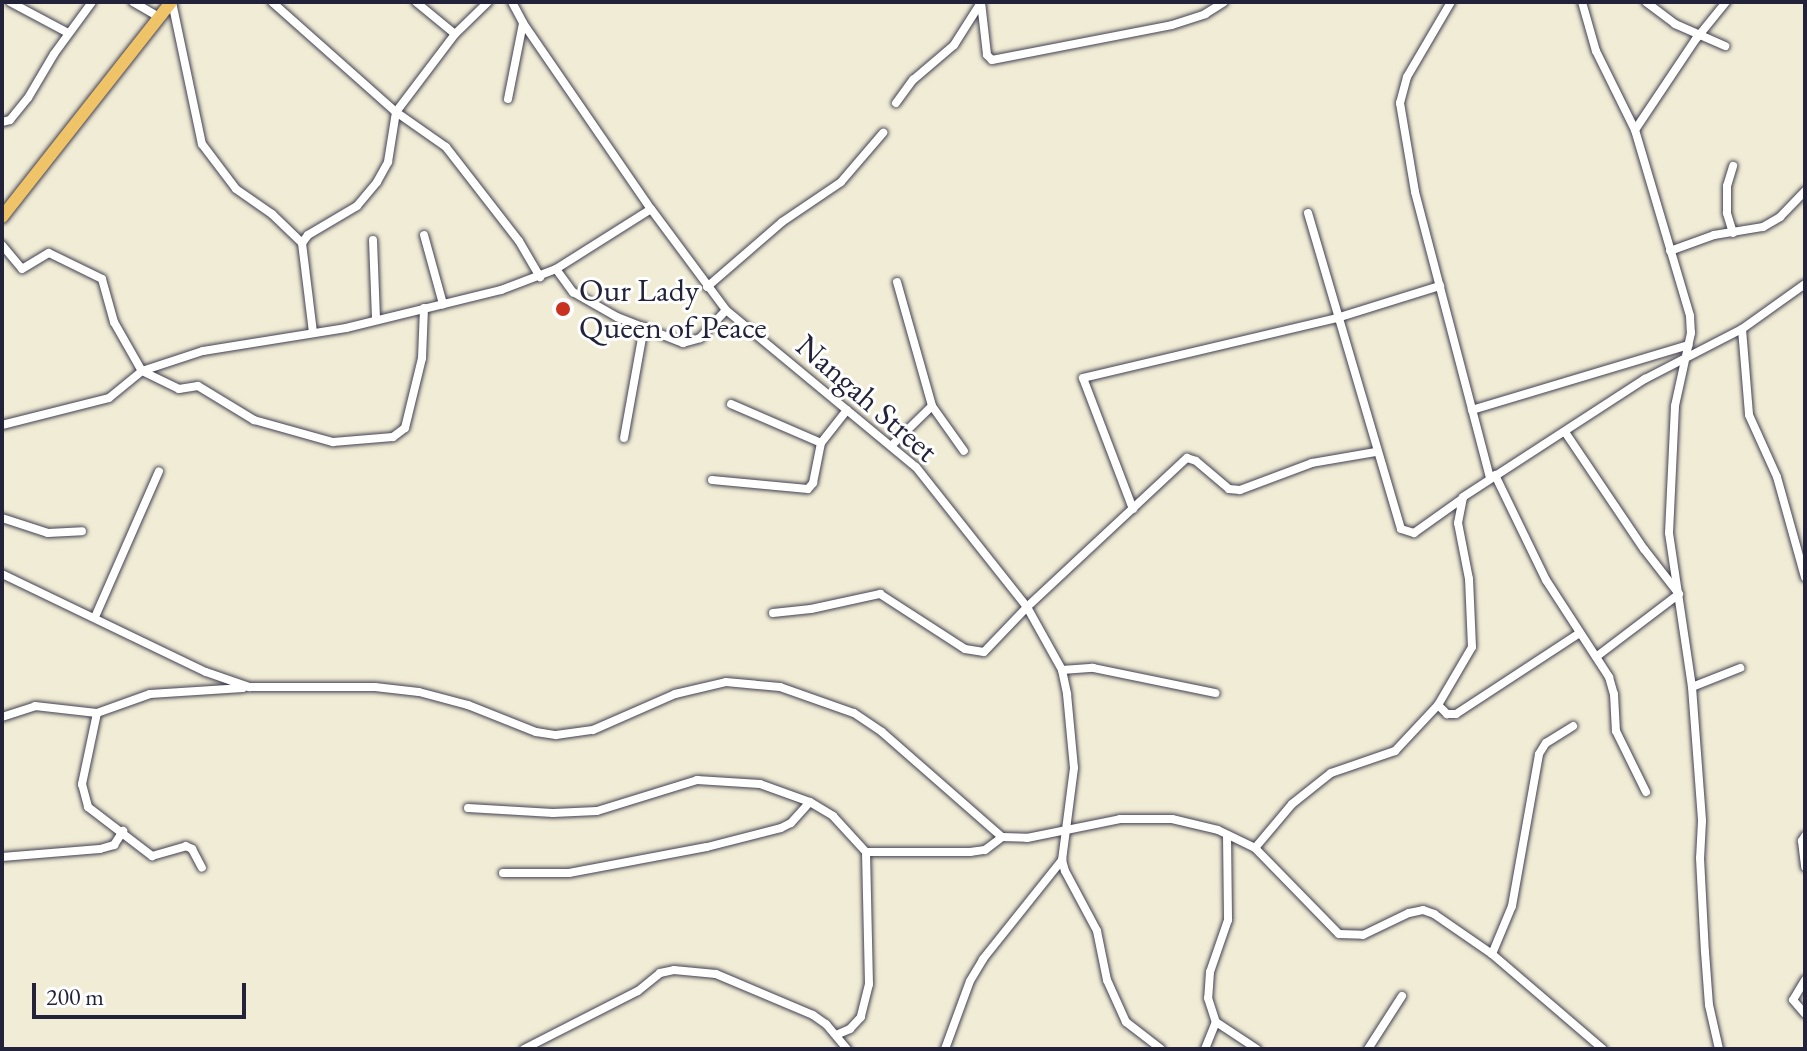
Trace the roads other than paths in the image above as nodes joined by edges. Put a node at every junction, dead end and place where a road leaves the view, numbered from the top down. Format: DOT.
graph roads {
  1 [pos="10,2"];
  2 [pos="92,2"];
  3 [pos="133,2"];
  4 [pos="172,2"];
  5 [pos="272,2"];
  6 [pos="416,2"];
  7 [pos="488,2"];
  8 [pos="512,2"];
  9 [pos="981,2"];
  10 [pos="1224,2"];
  11 [pos="1451,2"];
  12 [pos="1582,2"];
  13 [pos="1646,2"];
  14 [pos="1726,2"];
  15 [pos="159,17"];
  16 [pos="523,23"];
  17 [pos="68,33"];
  18 [pos="455,34"];
  19 [pos="1699,35"];
  20 [pos="1725,46"];
  21 [pos="508,99"];
  22 [pos="896,103"];
  23 [pos="396,112"];
  24 [pos="2,122"];
  25 [pos="1635,130"];
  26 [pos="883,133"];
  27 [pos="1733,166"];
  28 [pos="1805,191"];
  29 [pos="651,209"];
  30 [pos="1308,213"];
  31 [pos="2,217"];
  32 [pos="1733,233"];
  33 [pos="424,235"];
  34 [pos="373,240"];
  35 [pos="302,243"];
  36 [pos="2,245"];
  37 [pos="1670,251"];
  38 [pos="556,269"];
  39 [pos="540,277"];
  40 [pos="897,282"];
  41 [pos="1805,284"];
  42 [pos="1440,286"];
  43 [pos="707,287"];
  44 [pos="443,304"];
  45 [pos="424,308"];
  46 [pos="726,310"];
  47 [pos="376,318"];
  48 [pos="1337,318"];
  49 [pos="644,327"];
  50 [pos="1742,329"];
  51 [pos="313,332"];
  52 [pos="1688,345"];
  53 [pos="1684,357"];
  54 [pos="142,371"];
  55 [pos="731,404"];
  56 [pos="932,406"];
  57 [pos="847,410"];
  58 [pos="1472,410"];
  59 [pos="2,425"];
  60 [pos="1565,432"];
  61 [pos="624,438"];
  62 [pos="821,443"];
  63 [pos="891,446"];
  64 [pos="964,451"];
  65 [pos="1376,452"];
  66 [pos="159,471"];
  67 [pos="1493,476"];
  68 [pos="712,480"];
  69 [pos="1463,497"];
  70 [pos="1133,509"];
  71 [pos="2,518"];
  72 [pos="82,531"];
  73 [pos="2,574"];
  74 [pos="1805,577"];
  75 [pos="1679,594"];
  76 [pos="1027,607"];
  77 [pos="773,613"];
  78 [pos="95,617"];
  79 [pos="1580,633"];
  80 [pos="1596,657"];
  81 [pos="1740,668"];
  82 [pos="1062,670"];
  83 [pos="218,677"];
  84 [pos="249,687"];
  85 [pos="1692,687"];
  86 [pos="215,691"];
  87 [pos="1215,693"];
  88 [pos="1438,705"];
  89 [pos="97,713"];
  90 [pos="2,717"];
  91 [pos="1573,726"];
  92 [pos="1646,792"];
  93 [pos="810,802"];
  94 [pos="468,808"];
  95 [pos="1066,828"];
  96 [pos="123,831"];
  97 [pos="1227,835"];
  98 [pos="1805,836"];
  99 [pos="1002,837"];
  100 [pos="1255,848"];
  101 [pos="866,852"];
  102 [pos="2,857"];
  103 [pos="1062,860"];
  104 [pos="1805,867"];
  105 [pos="202,868"];
  106 [pos="503,873"];
  107 [pos="1492,954"];
  108 [pos="1805,980"];
  109 [pos="1402,996"];
  110 [pos="1805,1014"];
  111 [pos="1216,1022"];
  112 [pos="836,1035"];
  113 [pos="524,1049"];
  114 [pos="847,1049"];
  115 [pos="945,1049"];
  116 [pos="1161,1049"];
  117 [pos="1205,1049"];
  118 [pos="1257,1049"];
  119 [pos="1368,1049"];
  120 [pos="1603,1049"];
  121 [pos="1719,1049"];
  1 -- 17 [label="street"];
  2 -- 17 [label="street"];
  3 -- 15 [label="street"];
  4 -- 15 [label="highway"];
  4 -- 35 [label="street"];
  5 -- 23 [label="street"];
  6 -- 18 [label="street"];
  7 -- 18 [label="street"];
  8 -- 16 [label="street, Nangah Street"];
  9 -- 10 [label="street"];
  9 -- 22 [label="street"];
  11 -- 42 [label="street"];
  12 -- 25 [label="street"];
  13 -- 19 [label="street"];
  14 -- 19 [label="street"];
  15 -- 31 [label="highway"];
  16 -- 21 [label="street"];
  16 -- 29 [label="street, Nangah Street"];
  17 -- 24 [label="street"];
  18 -- 23 [label="street"];
  19 -- 20 [label="street"];
  19 -- 25 [label="street"];
  23 -- 35 [label="street"];
  23 -- 39 [label="street"];
  25 -- 37 [label="street"];
  26 -- 43 [label="street"];
  27 -- 32 [label="street"];
  28 -- 32 [label="street"];
  29 -- 38 [label="street"];
  29 -- 43 [label="street, Nangah Street"];
  30 -- 48 [label="street"];
  32 -- 37 [label="street"];
  33 -- 44 [label="street"];
  34 -- 47 [label="street"];
  35 -- 51 [label="street"];
  36 -- 54 [label="street"];
  37 -- 52 [label="street"];
  38 -- 39 [label="street"];
  38 -- 49 [label="street"];
  39 -- 44 [label="street"];
  40 -- 56 [label="street"];
  41 -- 50 [label="street"];
  42 -- 48 [label="street"];
  42 -- 58 [label="street"];
  43 -- 46 [label="street, Nangah Street"];
  44 -- 45 [label="street"];
  45 -- 47 [label="street"];
  45 -- 54 [label="street"];
  46 -- 49 [label="street"];
  46 -- 57 [label="street, Nangah Street"];
  47 -- 51 [label="street"];
  48 -- 65 [label="street"];
  48 -- 70 [label="street"];
  49 -- 61 [label="street"];
  50 -- 53 [label="street"];
  50 -- 74 [label="street"];
  51 -- 54 [label="street"];
  52 -- 53 [label="street"];
  52 -- 58 [label="street"];
  53 -- 60 [label="street"];
  53 -- 75 [label="street"];
  54 -- 59 [label="street"];
  55 -- 62 [label="street"];
  56 -- 63 [label="street"];
  56 -- 64 [label="street"];
  57 -- 62 [label="street"];
  57 -- 63 [label="street, Nangah Street"];
  58 -- 67 [label="street"];
  60 -- 67 [label="street"];
  60 -- 75 [label="street"];
  62 -- 68 [label="street"];
  63 -- 76 [label="street, Nangah Street"];
  65 -- 69 [label="street"];
  65 -- 70 [label="street"];
  66 -- 78 [label="street"];
  67 -- 69 [label="street"];
  67 -- 79 [label="street"];
  69 -- 88 [label="street"];
  70 -- 76 [label="street"];
  71 -- 72 [label="street"];
  73 -- 78 [label="street"];
  75 -- 80 [label="street"];
  75 -- 85 [label="street"];
  76 -- 77 [label="street"];
  76 -- 82 [label="street, Nangah Street"];
  78 -- 83 [label="street"];
  79 -- 80 [label="street"];
  79 -- 88 [label="street"];
  80 -- 92 [label="street"];
  81 -- 85 [label="street"];
  82 -- 87 [label="street"];
  82 -- 95 [label="street, Nangah Street"];
  83 -- 84 [label="street"];
  83 -- 86 [label="street"];
  84 -- 86 [label="street"];
  84 -- 99 [label="street"];
  85 -- 121 [label="street"];
  86 -- 89 [label="street"];
  88 -- 100 [label="street"];
  89 -- 90 [label="street"];
  89 -- 96 [label="street"];
  91 -- 107 [label="street"];
  93 -- 94 [label="street"];
  93 -- 101 [label="street"];
  93 -- 106 [label="street"];
  95 -- 97 [label="street"];
  95 -- 99 [label="street"];
  95 -- 103 [label="street, Nangah Street"];
  96 -- 102 [label="street"];
  96 -- 105 [label="street"];
  97 -- 100 [label="street"];
  97 -- 111 [label="street"];
  98 -- 104 [label="street"];
  99 -- 101 [label="street"];
  100 -- 107 [label="street"];
  101 -- 112 [label="street"];
  103 -- 115 [label="street"];
  103 -- 116 [label="street"];
  107 -- 120 [label="street"];
  108 -- 110 [label="street"];
  109 -- 119 [label="street"];
  111 -- 117 [label="street"];
  111 -- 118 [label="street"];
  112 -- 113 [label="street"];
  112 -- 114 [label="street"];
}
